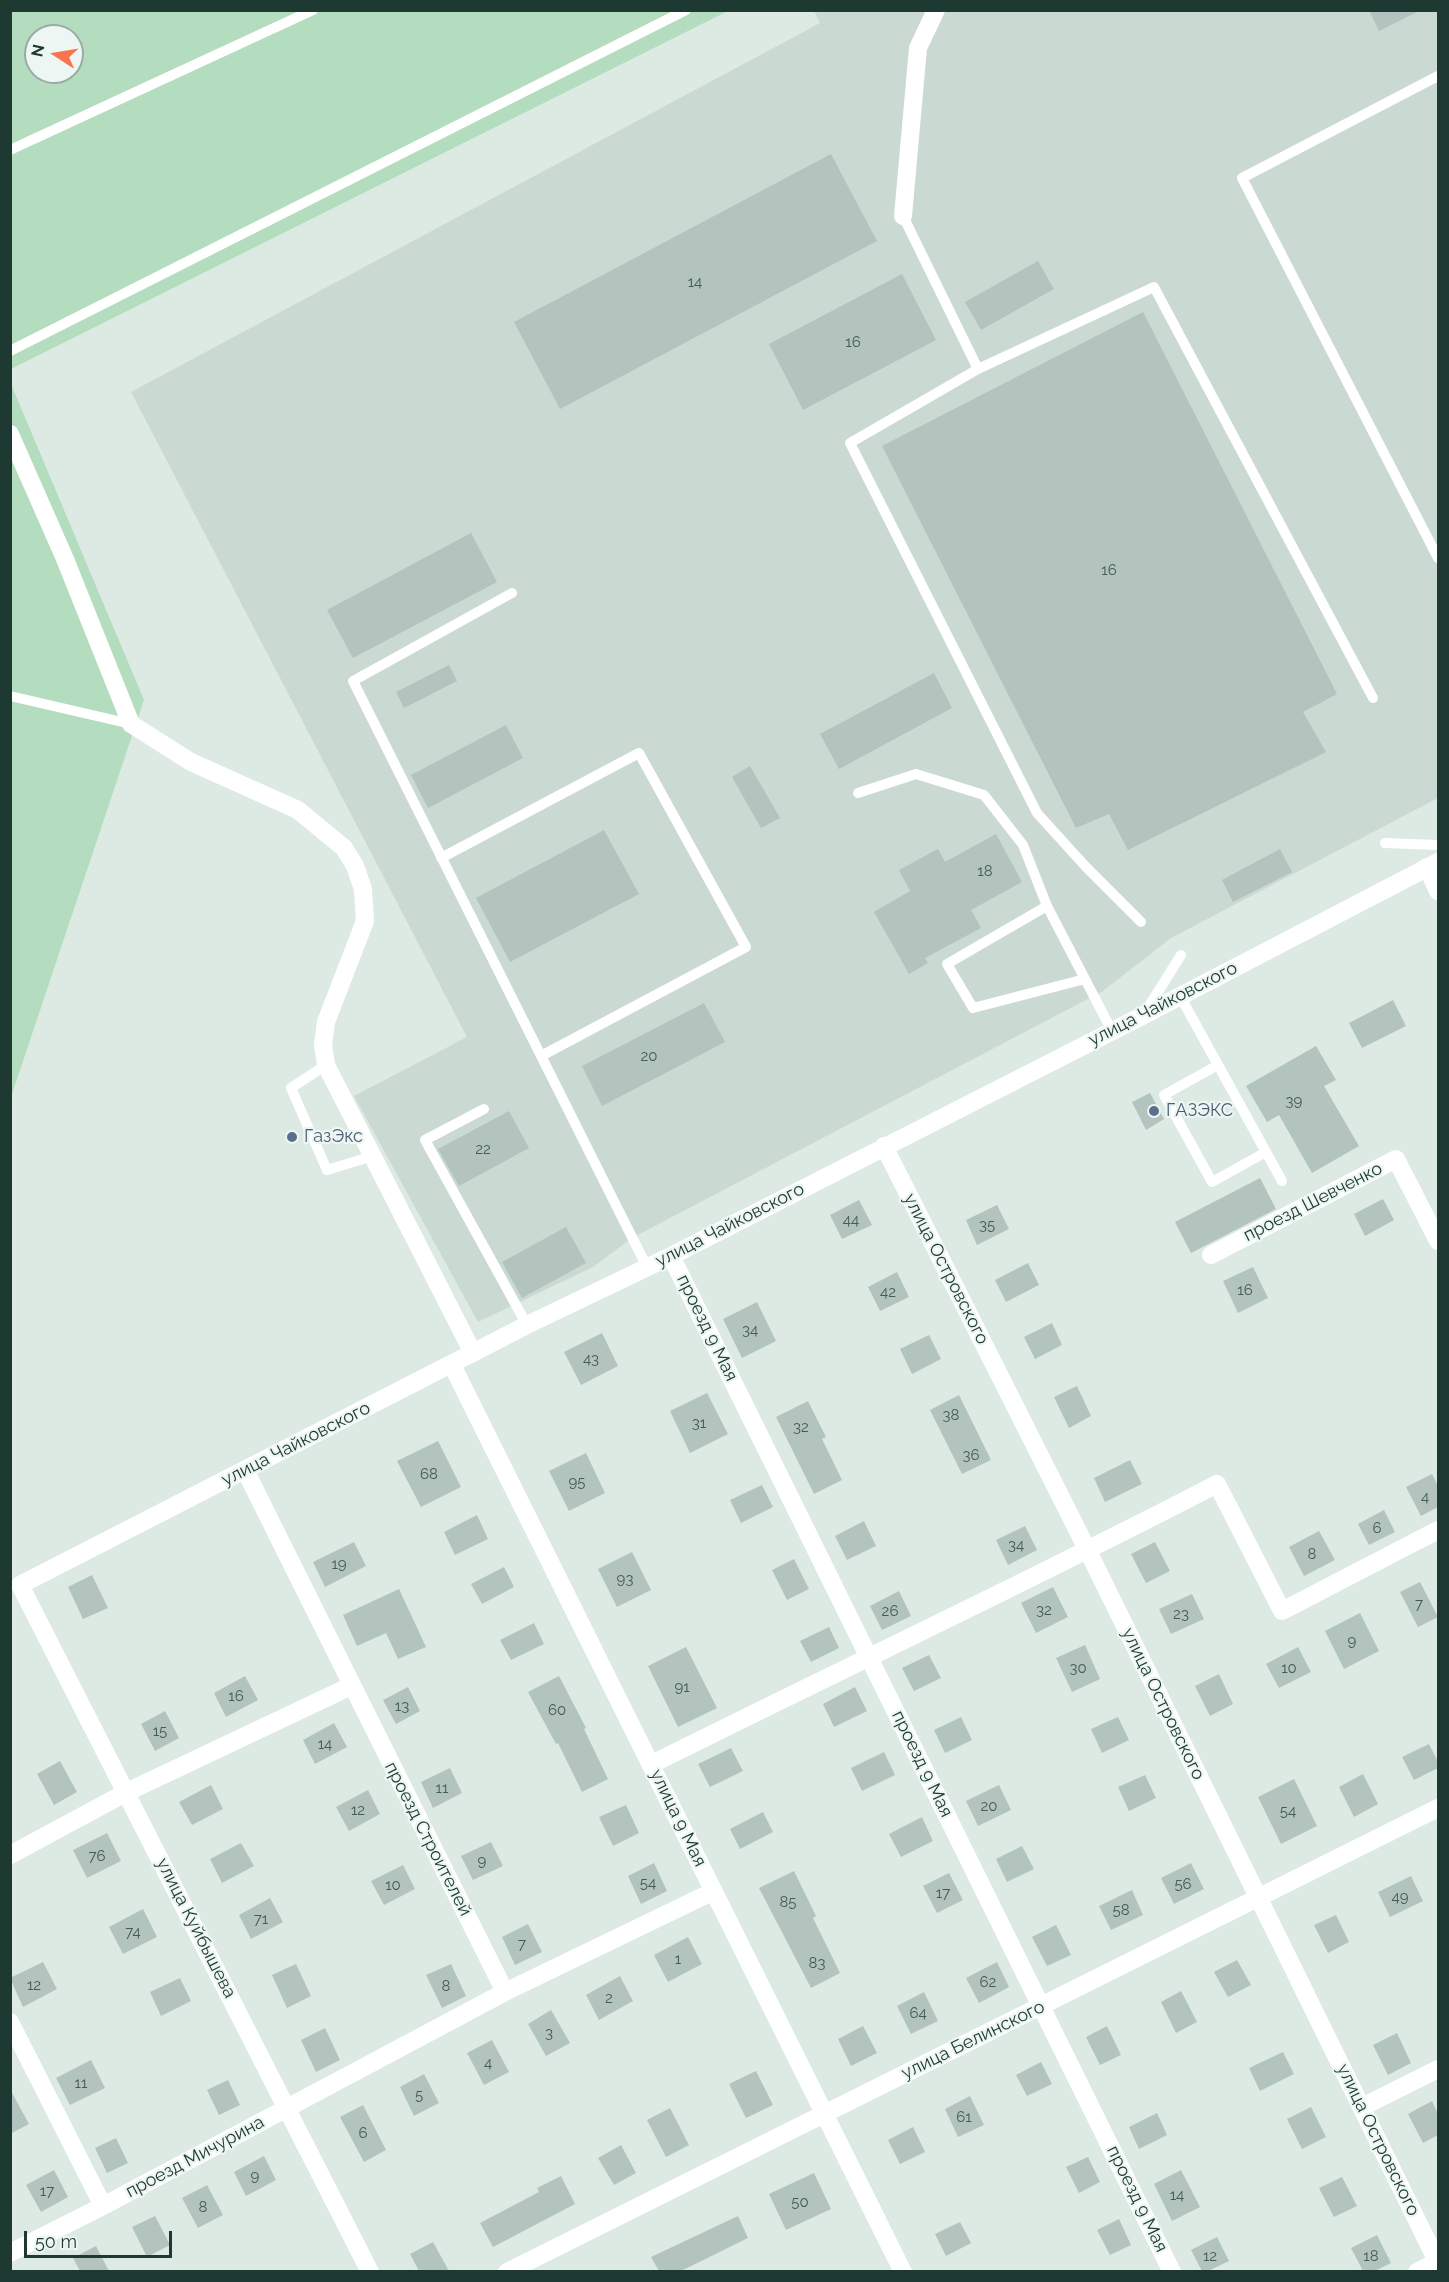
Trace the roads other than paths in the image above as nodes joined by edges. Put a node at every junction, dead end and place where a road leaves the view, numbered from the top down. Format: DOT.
graph roads {
  1 [pos="313,10"];
  2 [pos="686,10"];
  3 [pos="936,10"];
  4 [pos="1438,76"];
  5 [pos="10,150"];
  6 [pos="903,216"];
  7 [pos="10,351"];
  8 [pos="978,369"];
  9 [pos="10,434"];
  10 [pos="1438,558"];
  11 [pos="512,593"];
  12 [pos="10,696"];
  13 [pos="1373,698"];
  14 [pos="130,724"];
  15 [pos="858,793"];
  16 [pos="1385,843"];
  17 [pos="1438,845"];
  18 [pos="441,858"];
  19 [pos="1432,865"];
  20 [pos="1438,891"];
  21 [pos="1047,906"];
  22 [pos="1141,922"];
  23 [pos="1181,955"];
  24 [pos="1085,979"];
  25 [pos="1180,996"];
  26 [pos="1144,1015"];
  27 [pos="1112,1031"];
  28 [pos="541,1056"];
  29 [pos="326,1065"];
  30 [pos="1218,1065"];
  31 [pos="484,1109"];
  32 [pos="884,1146"];
  33 [pos="1266,1152"];
  34 [pos="373,1156"];
  35 [pos="1282,1181"];
  36 [pos="1438,1241"];
  37 [pos="1211,1255"];
  38 [pos="671,1256"];
  39 [pos="647,1267"];
  40 [pos="527,1325"];
  41 [pos="473,1353"];
  42 [pos="452,1365"];
  43 [pos="245,1470"];
  44 [pos="1438,1530"];
  45 [pos="1088,1551"];
  46 [pos="15,1582"];
  47 [pos="869,1656"];
  48 [pos="351,1686"];
  49 [pos="652,1764"];
  50 [pos="127,1792"];
  51 [pos="1438,1808"];
  52 [pos="10,1855"];
  53 [pos="714,1891"];
  54 [pos="1259,1899"];
  55 [pos="505,1992"];
  56 [pos="1042,2007"];
  57 [pos="10,2022"];
  58 [pos="1438,2069"];
  59 [pos="1362,2107"];
  60 [pos="288,2108"];
  61 [pos="824,2112"];
  62 [pos="104,2206"];
  63 [pos="10,2253"];
  64 [pos="1438,2262"];
  65 [pos="370,2271"];
  66 [pos="507,2271"];
  67 [pos="903,2271"];
  68 [pos="1172,2271"];
  69 [pos="1417,2271"];
  1 -- 5 [label="lane"];
  2 -- 7 [label="lane"];
  3 -- 6 [label="street"];
  4 -- 10 [label="lane"];
  6 -- 8 [label="lane"];
  8 -- 13 [label="lane"];
  8 -- 22 [label="lane"];
  9 -- 14 [label="street"];
  11 -- 18 [label="lane"];
  12 -- 14 [label="lane"];
  14 -- 29 [label="street"];
  15 -- 21 [label="lane"];
  16 -- 17 [label="lane"];
  18 -- 28 [label="lane"];
  18 -- 28 [label="lane"];
  19 -- 20 [label="street"];
  19 -- 25 [label="street, улица Чайковского"];
  21 -- 24 [label="lane"];
  21 -- 24 [label="lane"];
  23 -- 26 [label="lane"];
  24 -- 27 [label="lane"];
  25 -- 26 [label="street, улица Чайковского"];
  25 -- 30 [label="lane"];
  26 -- 27 [label="street, улица Чайковского"];
  27 -- 32 [label="street, улица Чайковского"];
  28 -- 39 [label="lane"];
  29 -- 34 [label="street"];
  29 -- 34 [label="lane"];
  30 -- 33 [label="lane"];
  30 -- 33 [label="lane"];
  31 -- 40 [label="lane"];
  32 -- 38 [label="street, улица Чайковского"];
  32 -- 45 [label="street, улица Островского"];
  33 -- 35 [label="lane"];
  34 -- 41 [label="street"];
  36 -- 37 [label="street, проезд Шевченко"];
  38 -- 39 [label="street, улица Чайковского"];
  38 -- 47 [label="street, проезд 9 Мая"];
  39 -- 40 [label="street, улица Чайковского"];
  40 -- 41 [label="street, улица Чайковского"];
  41 -- 42 [label="street, улица Чайковского"];
  42 -- 43 [label="street, улица Чайковского"];
  42 -- 49 [label="street, улица 9 Мая"];
  43 -- 46 [label="street, улица Чайковского"];
  43 -- 48 [label="street, проезд Строителей"];
  44 -- 45 [label="street"];
  45 -- 47 [label="street"];
  45 -- 54 [label="street, улица Островского"];
  46 -- 50 [label="street, улица Куйбышева"];
  47 -- 49 [label="street"];
  47 -- 56 [label="street, проезд 9 Мая"];
  48 -- 50 [label="street"];
  48 -- 55 [label="street, проезд Строителей"];
  49 -- 53 [label="street, улица 9 Мая"];
  50 -- 52 [label="street"];
  50 -- 60 [label="street, улица Куйбышева"];
  51 -- 54 [label="street, улица Белинского"];
  53 -- 55 [label="street"];
  53 -- 61 [label="street, улица 9 Мая"];
  54 -- 56 [label="street, улица Белинского"];
  54 -- 59 [label="street, улица Островского"];
  55 -- 60 [label="street"];
  56 -- 61 [label="street, улица Белинского"];
  56 -- 68 [label="street, проезд 9 Мая"];
  57 -- 62 [label="street, проезд Мичурина"];
  58 -- 59 [label="street"];
  59 -- 64 [label="street, улица Островского"];
  60 -- 62 [label="street, проезд Мичурина"];
  60 -- 65 [label="street, улица Куйбышева"];
  61 -- 66 [label="street, улица Белинского"];
  61 -- 67 [label="street, улица 9 Мая"];
  62 -- 63 [label="street, проезд Мичурина"];
  64 -- 69 [label="street"];
}
